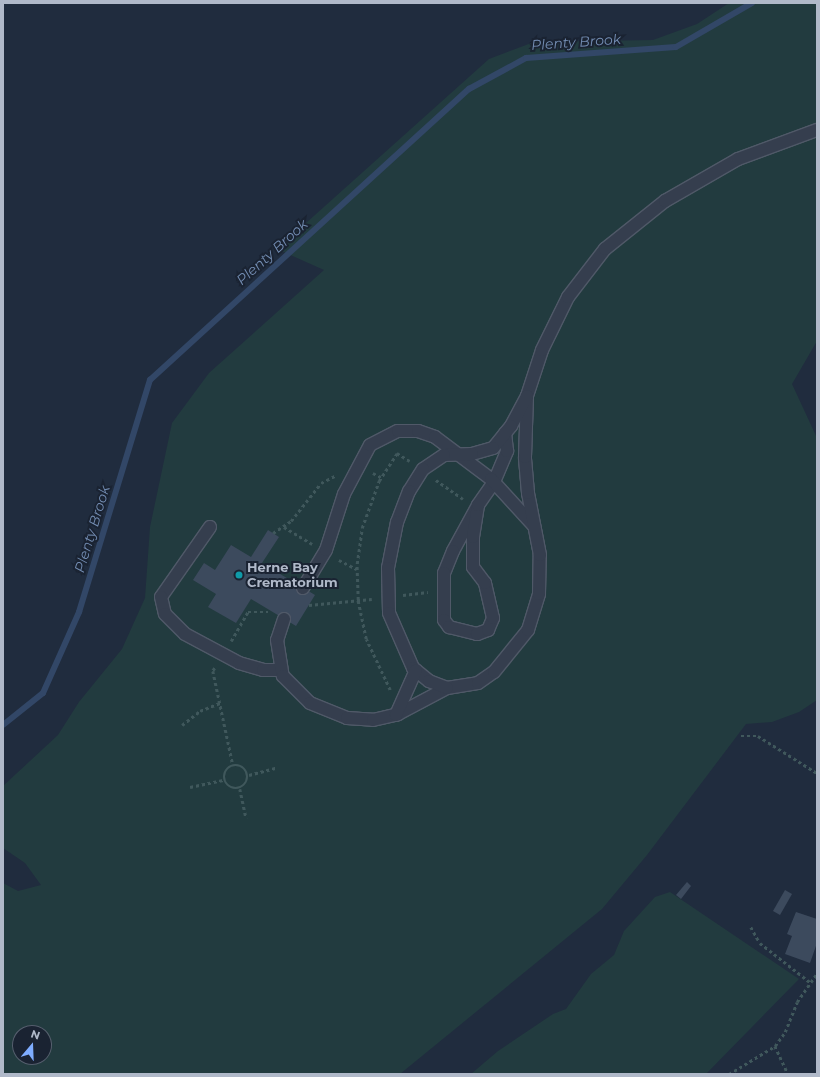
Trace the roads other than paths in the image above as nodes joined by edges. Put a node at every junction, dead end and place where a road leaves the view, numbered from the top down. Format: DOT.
graph roads {
  1 [pos="817,130"];
  2 [pos="527,396"];
  3 [pos="505,433"];
  4 [pos="457,454"];
  5 [pos="494,482"];
  6 [pos="478,505"];
  7 [pos="210,527"];
  8 [pos="534,527"];
  9 [pos="303,588"];
  10 [pos="284,619"];
  11 [pos="281,670"];
  12 [pos="416,670"];
  13 [pos="447,688"];
  14 [pos="396,715"];
  1 -- 2 [label="lane"];
  2 -- 3 [label="lane"];
  2 -- 8 [label="lane"];
  3 -- 4 [label="lane"];
  3 -- 5 [label="lane"];
  4 -- 5 [label="lane"];
  4 -- 9 [label="lane"];
  4 -- 12 [label="lane"];
  5 -- 6 [label="lane"];
  5 -- 8 [label="lane"];
  6 -- 6 [label="lane"];
  7 -- 11 [label="lane"];
  8 -- 13 [label="lane"];
  10 -- 11 [label="lane"];
  11 -- 14 [label="lane"];
  12 -- 13 [label="lane"];
  12 -- 14 [label="lane"];
  13 -- 14 [label="lane"];
}
